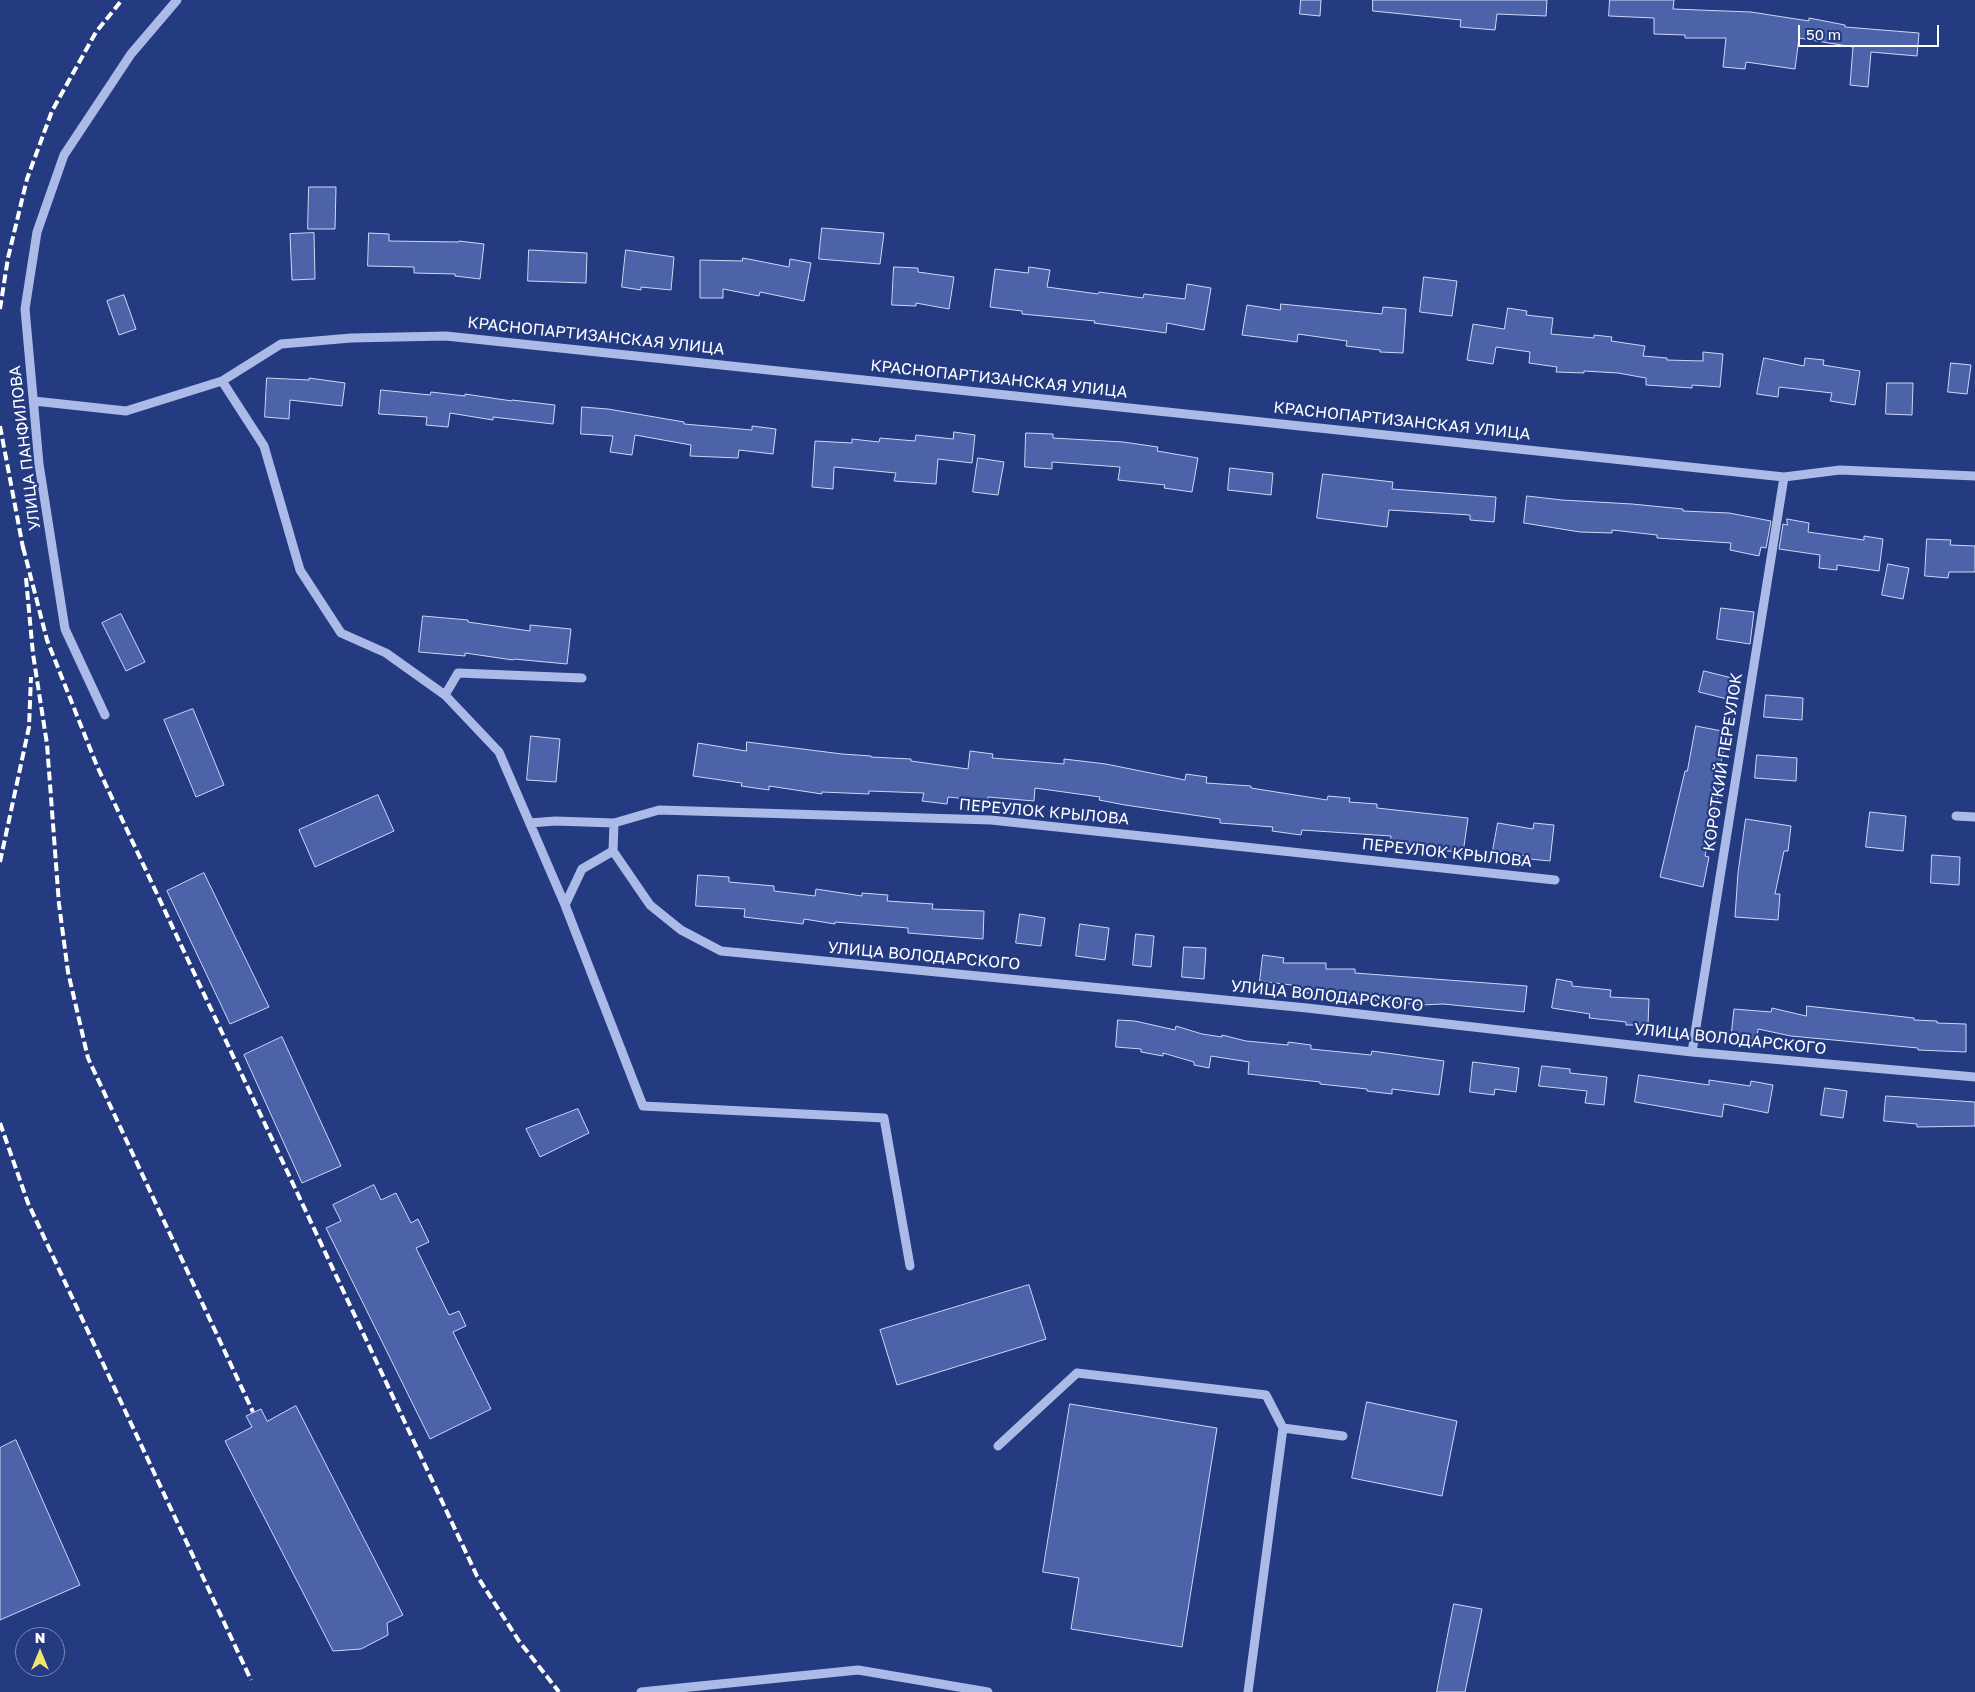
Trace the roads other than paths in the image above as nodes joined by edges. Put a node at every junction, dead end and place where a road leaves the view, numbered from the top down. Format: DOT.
graph roads {
  1 [pos="177,0"];
  2 [pos="222,381"];
  3 [pos="34,401"];
  4 [pos="1975,476"];
  5 [pos="1784,477"];
  6 [pos="582,678"];
  7 [pos="445,695"];
  8 [pos="105,716"];
  9 [pos="1956,816"];
  10 [pos="1975,817"];
  11 [pos="530,823"];
  12 [pos="614,823"];
  13 [pos="613,851"];
  14 [pos="1554,880"];
  15 [pos="566,906"];
  16 [pos="1692,1052"];
  17 [pos="1975,1077"];
  18 [pos="910,1266"];
  19 [pos="1284,1428"];
  20 [pos="1343,1436"];
  21 [pos="998,1446"];
  22 [pos="641,1692"];
  23 [pos="988,1692"];
  24 [pos="1248,1692"];
  1 -- 3 [label="street, УЛИЦА ПАНФИЛОВА"];
  2 -- 3 [label="street, КРАСНОПАРТИЗАНСКАЯ УЛИЦА"];
  2 -- 5 [label="street, КРАСНОПАРТИЗАНСКАЯ УЛИЦА"];
  2 -- 7 [label="street"];
  3 -- 8 [label="street, УЛИЦА ПАНФИЛОВА"];
  4 -- 5 [label="street, КРАСНОПАРТИЗАНСКАЯ УЛИЦА"];
  5 -- 16 [label="street, КОРОТКИЙ ПЕРЕУЛОК"];
  6 -- 7 [label="street"];
  7 -- 11 [label="street"];
  9 -- 10 [label="street"];
  11 -- 12 [label="street, ПЕРЕУЛОК КРЫЛОВА"];
  11 -- 15 [label="street"];
  12 -- 13 [label="street"];
  12 -- 14 [label="street, ПЕРЕУЛОК КРЫЛОВА"];
  13 -- 15 [label="street"];
  13 -- 16 [label="street, УЛИЦА ВОЛОДАРСКОГО"];
  15 -- 18 [label="street"];
  16 -- 17 [label="street, УЛИЦА ВОЛОДАРСКОГО"];
  19 -- 20 [label="street"];
  19 -- 21 [label="street"];
  19 -- 24 [label="street"];
  22 -- 23 [label="street"];
}
